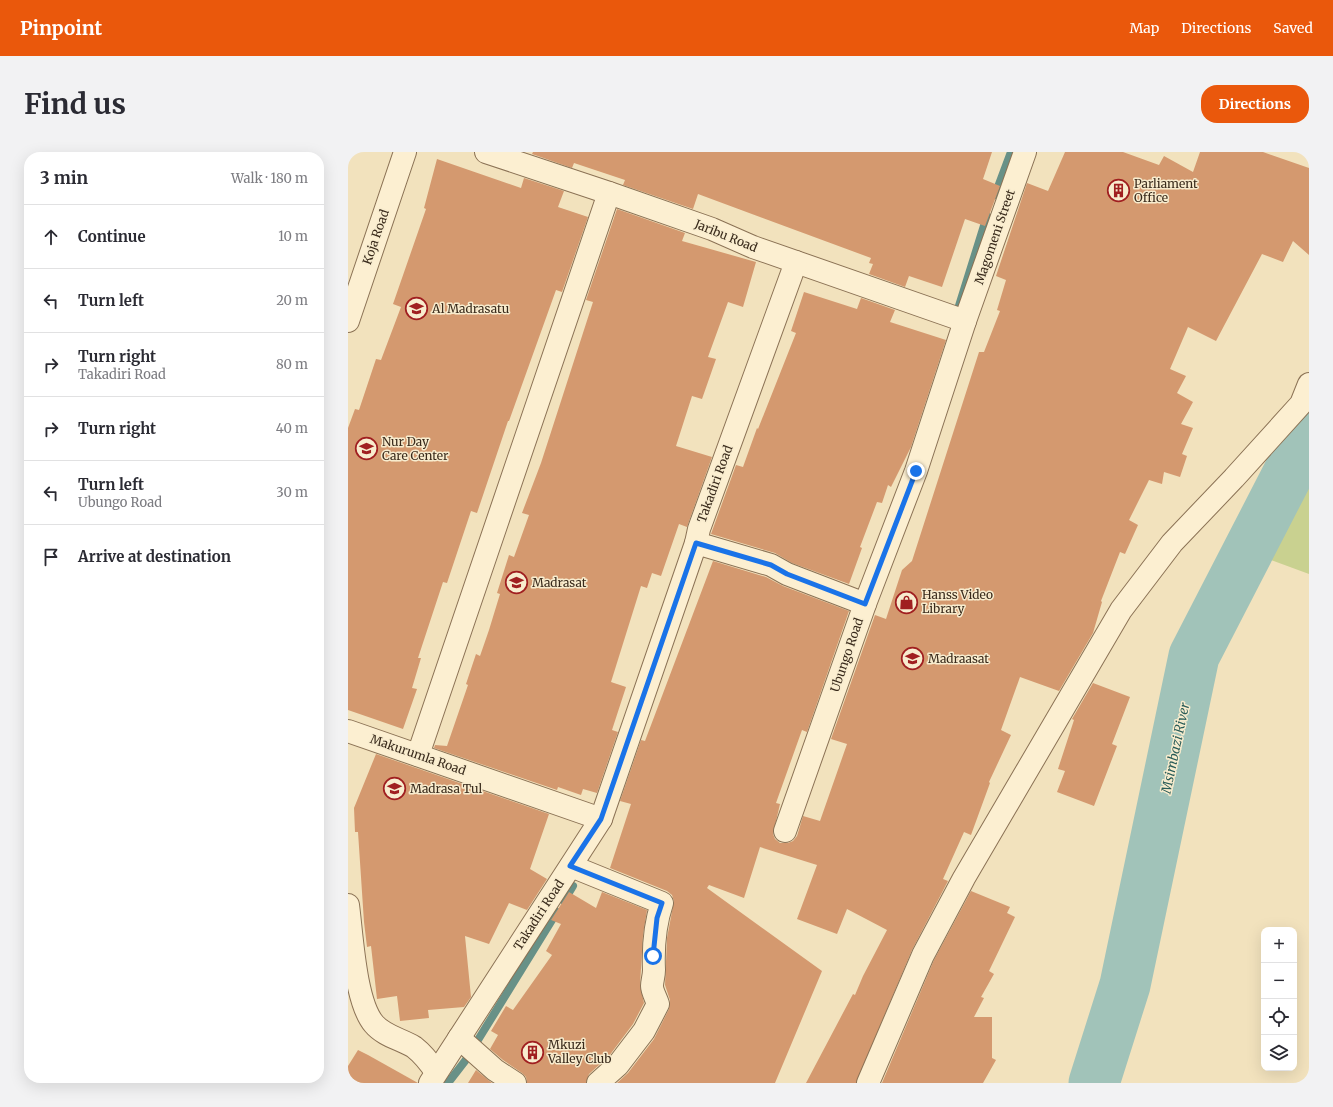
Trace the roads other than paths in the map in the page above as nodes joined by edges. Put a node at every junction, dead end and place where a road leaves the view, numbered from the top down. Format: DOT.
graph roads {
  1 [pos="405,152"];
  2 [pos="486,152"];
  3 [pos="1025,152"];
  4 [pos="609,193"];
  5 [pos="796,262"];
  6 [pos="348,321"];
  7 [pos="965,321"];
  8 [pos="1309,384"];
  9 [pos="696,543"];
  10 [pos="865,604"];
  11 [pos="348,731"];
  12 [pos="418,755"];
  13 [pos="601,819"];
  14 [pos="785,831"];
  15 [pos="570,866"];
  16 [pos="348,905"];
  17 [pos="459,1038"];
  18 [pos="433,1078"];
  19 [pos="515,1083"];
  20 [pos="598,1083"];
  21 [pos="868,1083"];
  1 -- 6 [label="street, Koja Road"];
  2 -- 4 [label="street, Jaribu Road"];
  3 -- 7 [label="street, Magomeni Street"];
  4 -- 5 [label="street, Jaribu Road"];
  4 -- 12 [label="street"];
  5 -- 7 [label="street, Jaribu Road"];
  5 -- 9 [label="street, Takadiri Road"];
  7 -- 10 [label="street, Ubungo Road"];
  8 -- 21 [label="street"];
  9 -- 10 [label="street"];
  9 -- 13 [label="street, Takadiri Road"];
  10 -- 14 [label="street, Ubungo Road"];
  11 -- 12 [label="street, Makurumla Road"];
  12 -- 13 [label="street, Makurumla Road"];
  13 -- 15 [label="street, Takadiri Road"];
  15 -- 17 [label="street, Takadiri Road"];
  15 -- 20 [label="street"];
  16 -- 18 [label="street"];
  17 -- 18 [label="street, Takadiri Road"];
  17 -- 19 [label="street"];
}
